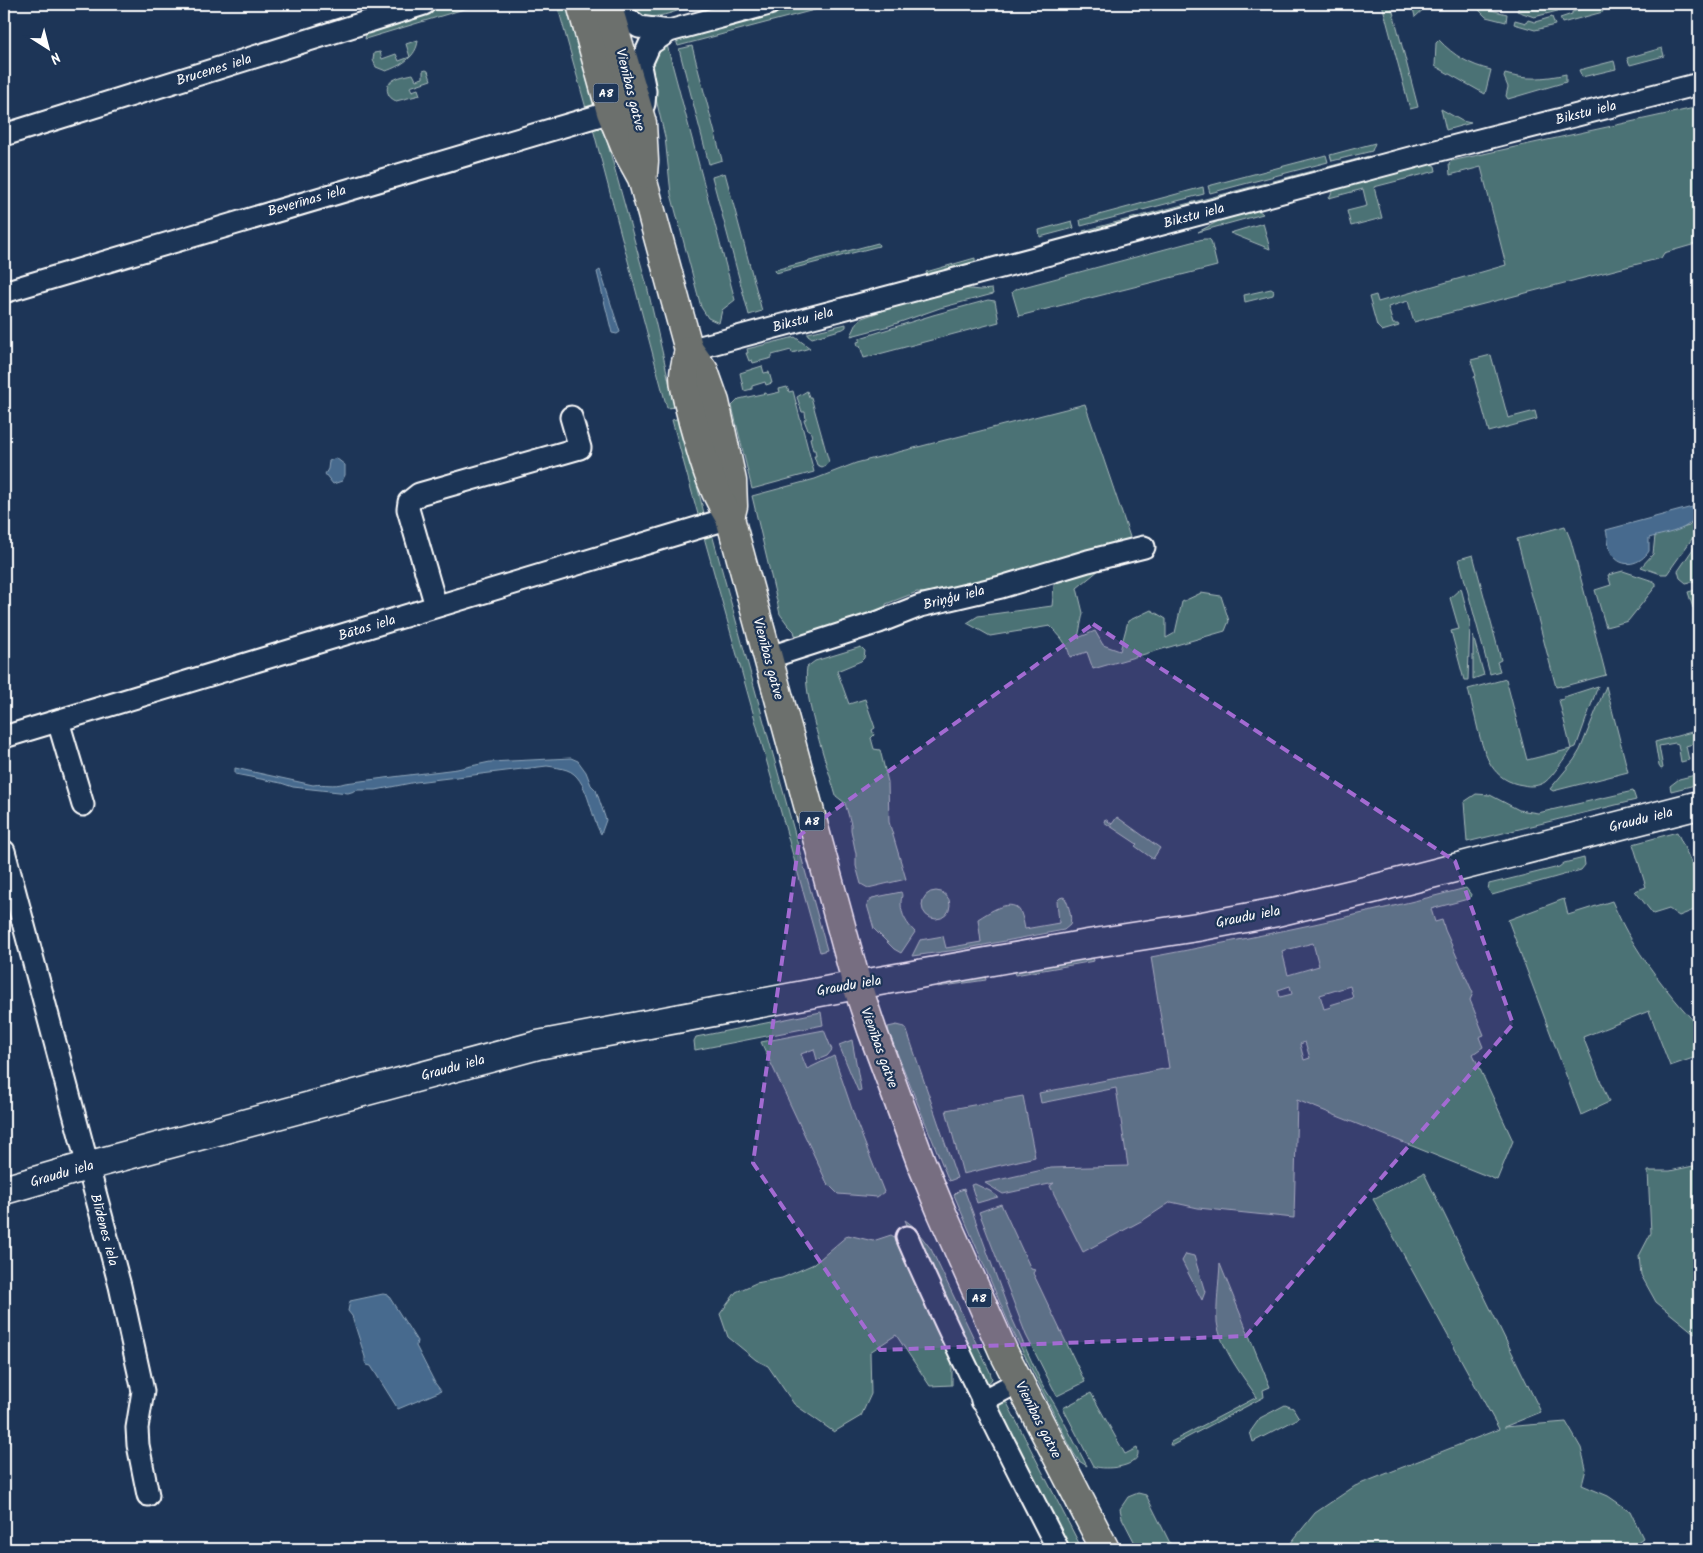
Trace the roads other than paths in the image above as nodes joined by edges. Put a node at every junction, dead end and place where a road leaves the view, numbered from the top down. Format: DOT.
graph roads {
  1 [pos="424,4"];
  2 [pos="581,4"];
  3 [pos="607,4"];
  4 [pos="769,4"];
  5 [pos="669,31"];
  6 [pos="1699,84"];
  7 [pos="611,112"];
  8 [pos="642,123"];
  9 [pos="4,135"];
  10 [pos="642,178"];
  11 [pos="4,292"];
  12 [pos="690,350"];
  13 [pos="571,418"];
  14 [pos="730,518"];
  15 [pos="1144,547"];
  16 [pos="436,606"];
  17 [pos="767,658"];
  18 [pos="58,721"];
  19 [pos="4,737"];
  20 [pos="1699,805"];
  21 [pos="83,806"];
  22 [pos="4,851"];
  23 [pos="857,984"];
  24 [pos="87,1166"];
  25 [pos="4,1190"];
  26 [pos="907,1237"];
  27 [pos="1018,1382"];
  28 [pos="982,1401"];
  29 [pos="148,1495"];
  30 [pos="1058,1549"];
  31 [pos="1105,1549"];
  1 -- 9 [label="street, Brucenes iela"];
  2 -- 7 [label="highway, Vienības gatve / A8"];
  3 -- 5 [label="street"];
  3 -- 8 [label="highway, Vienības gatve / A8"];
  4 -- 5 [label="street"];
  5 -- 8 [label="street"];
  6 -- 12 [label="street, Bikstu iela"];
  7 -- 10 [label="highway, Vienības gatve / A8"];
  7 -- 11 [label="street, Beverīnas iela"];
  8 -- 10 [label="highway, Vienības gatve / A8"];
  10 -- 12 [label="highway, Vienības gatve / A8"];
  12 -- 14 [label="highway, Vienības gatve / A8"];
  13 -- 16 [label="street"];
  14 -- 16 [label="street, Bātas iela"];
  14 -- 17 [label="highway, Vienības gatve / A8"];
  15 -- 17 [label="street, Briņģu iela"];
  16 -- 18 [label="street, Bātas iela"];
  17 -- 23 [label="highway, Vienības gatve / A8"];
  18 -- 19 [label="street, Bātas iela"];
  18 -- 21 [label="street"];
  20 -- 23 [label="main road, Graudu iela"];
  22 -- 24 [label="street, Blīdenes iela"];
  23 -- 24 [label="main road, Graudu iela"];
  23 -- 27 [label="highway, Vienības gatve / A8"];
  24 -- 25 [label="main road, Graudu iela"];
  24 -- 29 [label="street, Blīdenes iela"];
  26 -- 28 [label="street"];
  27 -- 28 [label="street"];
  27 -- 31 [label="highway, Vienības gatve / A8"];
  28 -- 30 [label="street"];
}
